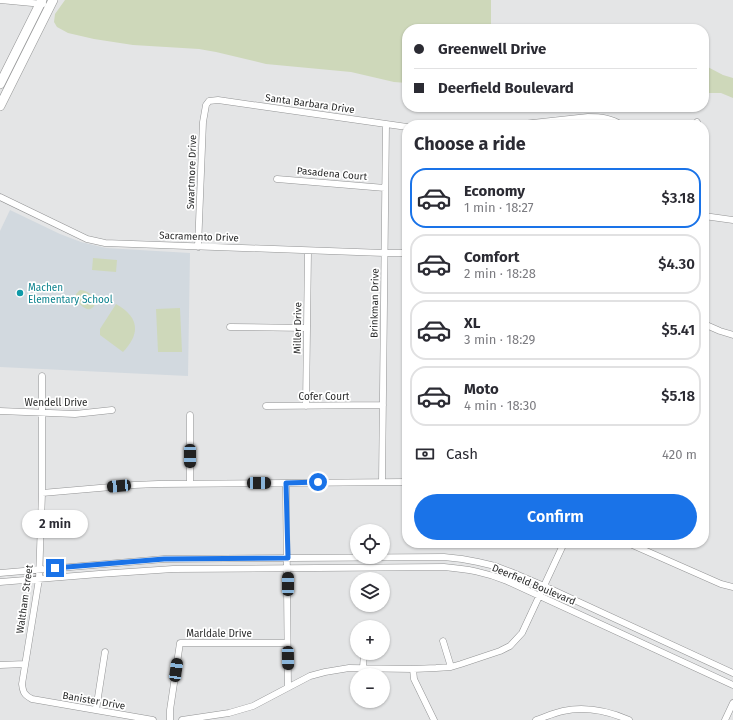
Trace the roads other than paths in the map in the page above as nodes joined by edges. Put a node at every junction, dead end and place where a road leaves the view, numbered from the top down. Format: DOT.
graph roads {
  1 [pos="0,0"];
  2 [pos="41,2"];
  3 [pos="52,3"];
  4 [pos="0,84"];
  5 [pos="209,100"];
  6 [pos="0,106"];
  7 [pos="565,120"];
  8 [pos="612,120"];
  9 [pos="386,124"];
  10 [pos="402,126"];
  11 [pos="277,179"];
  12 [pos="385,188"];
  13 [pos="0,197"];
  14 [pos="709,217"];
  15 [pos="733,220"];
  16 [pos="198,246"];
  17 [pos="308,250"];
  18 [pos="384,253"];
  19 [pos="402,253"];
  20 [pos="709,326"];
  21 [pos="230,327"];
  22 [pos="307,328"];
  23 [pos="733,335"];
  24 [pos="42,376"];
  25 [pos="383,405"];
  26 [pos="266,406"];
  27 [pos="306,406"];
  28 [pos="112,410"];
  29 [pos="0,411"];
  30 [pos="42,413"];
  31 [pos="190,415"];
  32 [pos="382,482"];
  33 [pos="402,482"];
  34 [pos="190,483"];
  35 [pos="286,483"];
  36 [pos="42,493"];
  37 [pos="562,548"];
  38 [pos="639,548"];
  39 [pos="288,558"];
  40 [pos="40,569"];
  41 [pos="288,569"];
  42 [pos="0,573"];
  43 [pos="39,579"];
  44 [pos="0,582"];
  45 [pos="544,586"];
  46 [pos="733,587"];
  47 [pos="539,596"];
  48 [pos="443,641"];
  49 [pos="288,643"];
  50 [pos="105,652"];
  51 [pos="364,660"];
  52 [pos="0,664"];
  53 [pos="25,664"];
  54 [pos="451,667"];
  55 [pos="350,668"];
  56 [pos="363,668"];
  57 [pos="390,669"];
  58 [pos="413,669"];
  59 [pos="733,673"];
  60 [pos="733,686"];
  61 [pos="288,687"];
  62 [pos="32,699"];
  63 [pos="733,703"];
  64 [pos="96,710"];
  65 [pos="153,720"];
  66 [pos="170,720"];
  67 [pos="182,720"];
  68 [pos="434,720"];
  69 [pos="536,720"];
  70 [pos="630,720"];
  71 [pos="725,720"];
  1 -- 2 [label="street"];
  2 -- 3 [label="street"];
  2 -- 4 [label="main road"];
  3 -- 6 [label="main road"];
  5 -- 9 [label="street, Santa Barbara Drive"];
  5 -- 16 [label="street, Swartmore Drive"];
  7 -- 8 [label="street"];
  9 -- 10 [label="street, Santa Barbara Drive"];
  9 -- 12 [label="street, Brinkman Drive"];
  11 -- 12 [label="street, Pasadena Court"];
  12 -- 18 [label="street, Brinkman Drive"];
  13 -- 16 [label="street, Sacramento Drive"];
  14 -- 15 [label="street"];
  16 -- 17 [label="street, Sacramento Drive"];
  17 -- 18 [label="street, Sacramento Drive"];
  17 -- 22 [label="street, Miller Drive"];
  18 -- 19 [label="street, Sacramento Drive"];
  18 -- 25 [label="street, Brinkman Drive"];
  20 -- 23 [label="street"];
  21 -- 22 [label="street"];
  22 -- 27 [label="street, Miller Drive"];
  24 -- 30 [label="street, Waltham Street"];
  25 -- 27 [label="street, Cofer Court"];
  25 -- 32 [label="street, Brinkman Drive"];
  26 -- 27 [label="street, Cofer Court"];
  28 -- 30 [label="street, Wendell Drive"];
  29 -- 30 [label="street, Wendell Drive"];
  30 -- 36 [label="street, Waltham Street"];
  31 -- 34 [label="street"];
  32 -- 33 [label="street"];
  32 -- 35 [label="street"];
  34 -- 35 [label="street"];
  34 -- 36 [label="street"];
  35 -- 39 [label="street"];
  36 -- 40 [label="street, Waltham Street"];
  37 -- 45 [label="street"];
  38 -- 46 [label="street"];
  39 -- 40 [label="street, Deerfield Boulevard"];
  39 -- 41 [label="street"];
  39 -- 45 [label="street, Deerfield Boulevard"];
  40 -- 42 [label="street, Deerfield Boulevard"];
  40 -- 43 [label="street, Waltham Street"];
  41 -- 43 [label="street, Deerfield Boulevard"];
  41 -- 47 [label="street, Deerfield Boulevard"];
  41 -- 49 [label="street"];
  43 -- 44 [label="street, Deerfield Boulevard"];
  43 -- 53 [label="street, Waltham Street"];
  45 -- 47 [label="street"];
  45 -- 59 [label="street, Deerfield Boulevard"];
  47 -- 54 [label="street"];
  47 -- 60 [label="street, Deerfield Boulevard"];
  48 -- 54 [label="street"];
  49 -- 61 [label="street"];
  49 -- 66 [label="street, Marldale Drive"];
  50 -- 64 [label="street"];
  51 -- 56 [label="street"];
  52 -- 53 [label="street"];
  53 -- 62 [label="street, Waltham Street"];
  54 -- 58 [label="street"];
  55 -- 61 [label="street"];
  57 -- 58 [label="street"];
  58 -- 68 [label="street"];
  61 -- 67 [label="street"];
  62 -- 64 [label="street, Banister Drive"];
  63 -- 71 [label="street"];
  64 -- 65 [label="street, Banister Drive"];
  69 -- 70 [label="street"];
}
